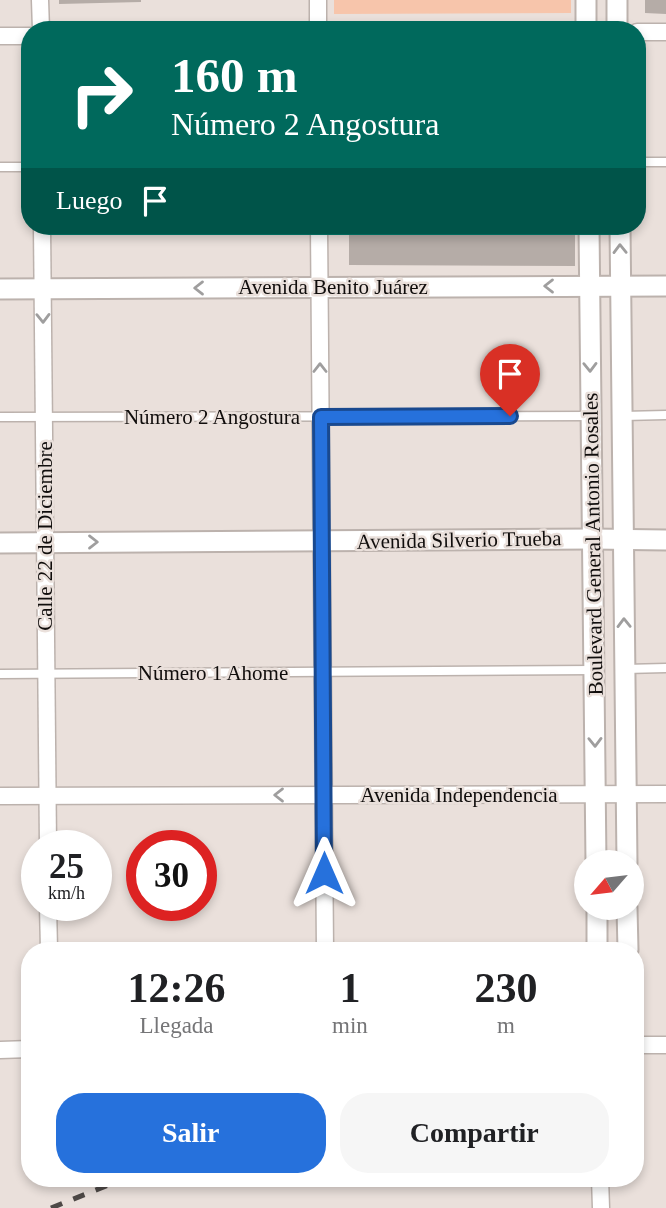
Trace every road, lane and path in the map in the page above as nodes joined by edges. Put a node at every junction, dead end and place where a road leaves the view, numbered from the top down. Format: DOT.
graph roads {
  1 [pos="40,0"];
  2 [pos="318,0"];
  3 [pos="586,0"];
  4 [pos="617,0"];
  5 [pos="41,21"];
  6 [pos="318,21"];
  7 [pos="586,21"];
  8 [pos="617,21"];
  9 [pos="646,32"];
  10 [pos="666,32"];
  11 [pos="0,36"];
  12 [pos="21,36"];
  13 [pos="646,162"];
  14 [pos="666,162"];
  15 [pos="0,167"];
  16 [pos="21,167"];
  17 [pos="42,235"];
  18 [pos="319,235"];
  19 [pos="589,235"];
  20 [pos="620,235"];
  21 [pos="589,286"];
  22 [pos="621,286"];
  23 [pos="666,286"];
  24 [pos="320,287"];
  25 [pos="0,289"];
  26 [pos="43,289"];
  27 [pos="622,415"];
  28 [pos="666,415"];
  29 [pos="591,416"];
  30 [pos="0,417"];
  31 [pos="44,417"];
  32 [pos="321,417"];
  33 [pos="593,539"];
  34 [pos="623,540"];
  35 [pos="666,540"];
  36 [pos="322,541"];
  37 [pos="0,543"];
  38 [pos="45,543"];
  39 [pos="666,668"];
  40 [pos="625,669"];
  41 [pos="594,670"];
  42 [pos="46,673"];
  43 [pos="323,673"];
  44 [pos="0,674"];
  45 [pos="596,794"];
  46 [pos="626,794"];
  47 [pos="666,794"];
  48 [pos="324,795"];
  49 [pos="0,796"];
  50 [pos="47,796"];
  51 [pos="48,830"];
  52 [pos="596,850"];
  53 [pos="627,850"];
  54 [pos="597,920"];
  55 [pos="627,920"];
  56 [pos="48,921"];
  57 [pos="48,942"];
  58 [pos="324,942"];
  59 [pos="597,942"];
  60 [pos="628,942"];
  61 [pos="644,1045"];
  62 [pos="666,1045"];
  63 [pos="21,1049"];
  64 [pos="0,1050"];
  65 [pos="600,1187"];
  66 [pos="601,1208"];
  1 -- 5 [label="street"];
  2 -- 6 [label="street"];
  3 -- 7 [label="street"];
  4 -- 8 [label="street"];
  9 -- 10 [label="street"];
  11 -- 12 [label="street"];
  13 -- 14 [label="lane"];
  15 -- 16 [label="lane"];
  17 -- 26 [label="street, Calle 22 de Diciembre"];
  18 -- 24 [label="street"];
  19 -- 21 [label="street, Boulevard General Antonio Rosales"];
  22 -- 20 [label="street, Boulevard General Antonio Rosales, one-way"];
  21 -- 22 [label="street, Avenida Benito Juárez"];
  21 -- 24 [label="street, Avenida Benito Juárez, one-way"];
  21 -- 29 [label="street, Boulevard General Antonio Rosales, one-way"];
  22 -- 23 [label="street, Avenida Benito Juárez"];
  22 -- 27 [label="street, Boulevard General Antonio Rosales"];
  24 -- 26 [label="street, Avenida Benito Juárez, one-way"];
  32 -- 24 [label="street, one-way"];
  25 -- 26 [label="street, Avenida Benito Juárez"];
  26 -- 31 [label="street, Calle 22 de Diciembre, one-way"];
  27 -- 28 [label="lane"];
  27 -- 34 [label="street, Boulevard General Antonio Rosales"];
  29 -- 32 [label="lane, Número 2 Angostura"];
  29 -- 33 [label="street, Boulevard General Antonio Rosales"];
  30 -- 31 [label="lane, Número 2 Angostura"];
  31 -- 32 [label="lane, Número 2 Angostura"];
  31 -- 38 [label="street, Calle 22 de Diciembre"];
  32 -- 36 [label="street"];
  33 -- 34 [label="street, Avenida Silverio Trueba"];
  33 -- 36 [label="street, Avenida Silverio Trueba"];
  33 -- 41 [label="street, Boulevard General Antonio Rosales"];
  34 -- 35 [label="street, Avenida Silverio Trueba"];
  40 -- 34 [label="street, Boulevard General Antonio Rosales, one-way"];
  38 -- 36 [label="street, Avenida Silverio Trueba, one-way"];
  36 -- 43 [label="street"];
  37 -- 38 [label="street, Avenida Silverio Trueba"];
  38 -- 42 [label="street, Calle 22 de Diciembre"];
  39 -- 40 [label="lane"];
  40 -- 46 [label="street, Boulevard General Antonio Rosales"];
  41 -- 43 [label="lane, Número 1 Ahome"];
  41 -- 45 [label="street, Boulevard General Antonio Rosales, one-way"];
  42 -- 43 [label="lane, Número 1 Ahome"];
  42 -- 44 [label="lane, Número 1 Ahome"];
  42 -- 50 [label="street, Calle 22 de Diciembre"];
  43 -- 48 [label="street"];
  45 -- 46 [label="street, Avenida Independencia"];
  45 -- 48 [label="street, Avenida Independencia"];
  45 -- 52 [label="street, Boulevard General Antonio Rosales"];
  46 -- 47 [label="street, Avenida Independencia"];
  46 -- 53 [label="street, Boulevard General Antonio Rosales"];
  48 -- 50 [label="street, Avenida Independencia, one-way"];
  48 -- 58 [label="street"];
  49 -- 50 [label="street, Avenida Independencia"];
  50 -- 51 [label="street, Calle 22 de Diciembre"];
  54 -- 59 [label="street"];
  55 -- 60 [label="street"];
  56 -- 57 [label="street"];
  61 -- 62 [label="street"];
  63 -- 64 [label="street"];
  65 -- 66 [label="street"];
}
